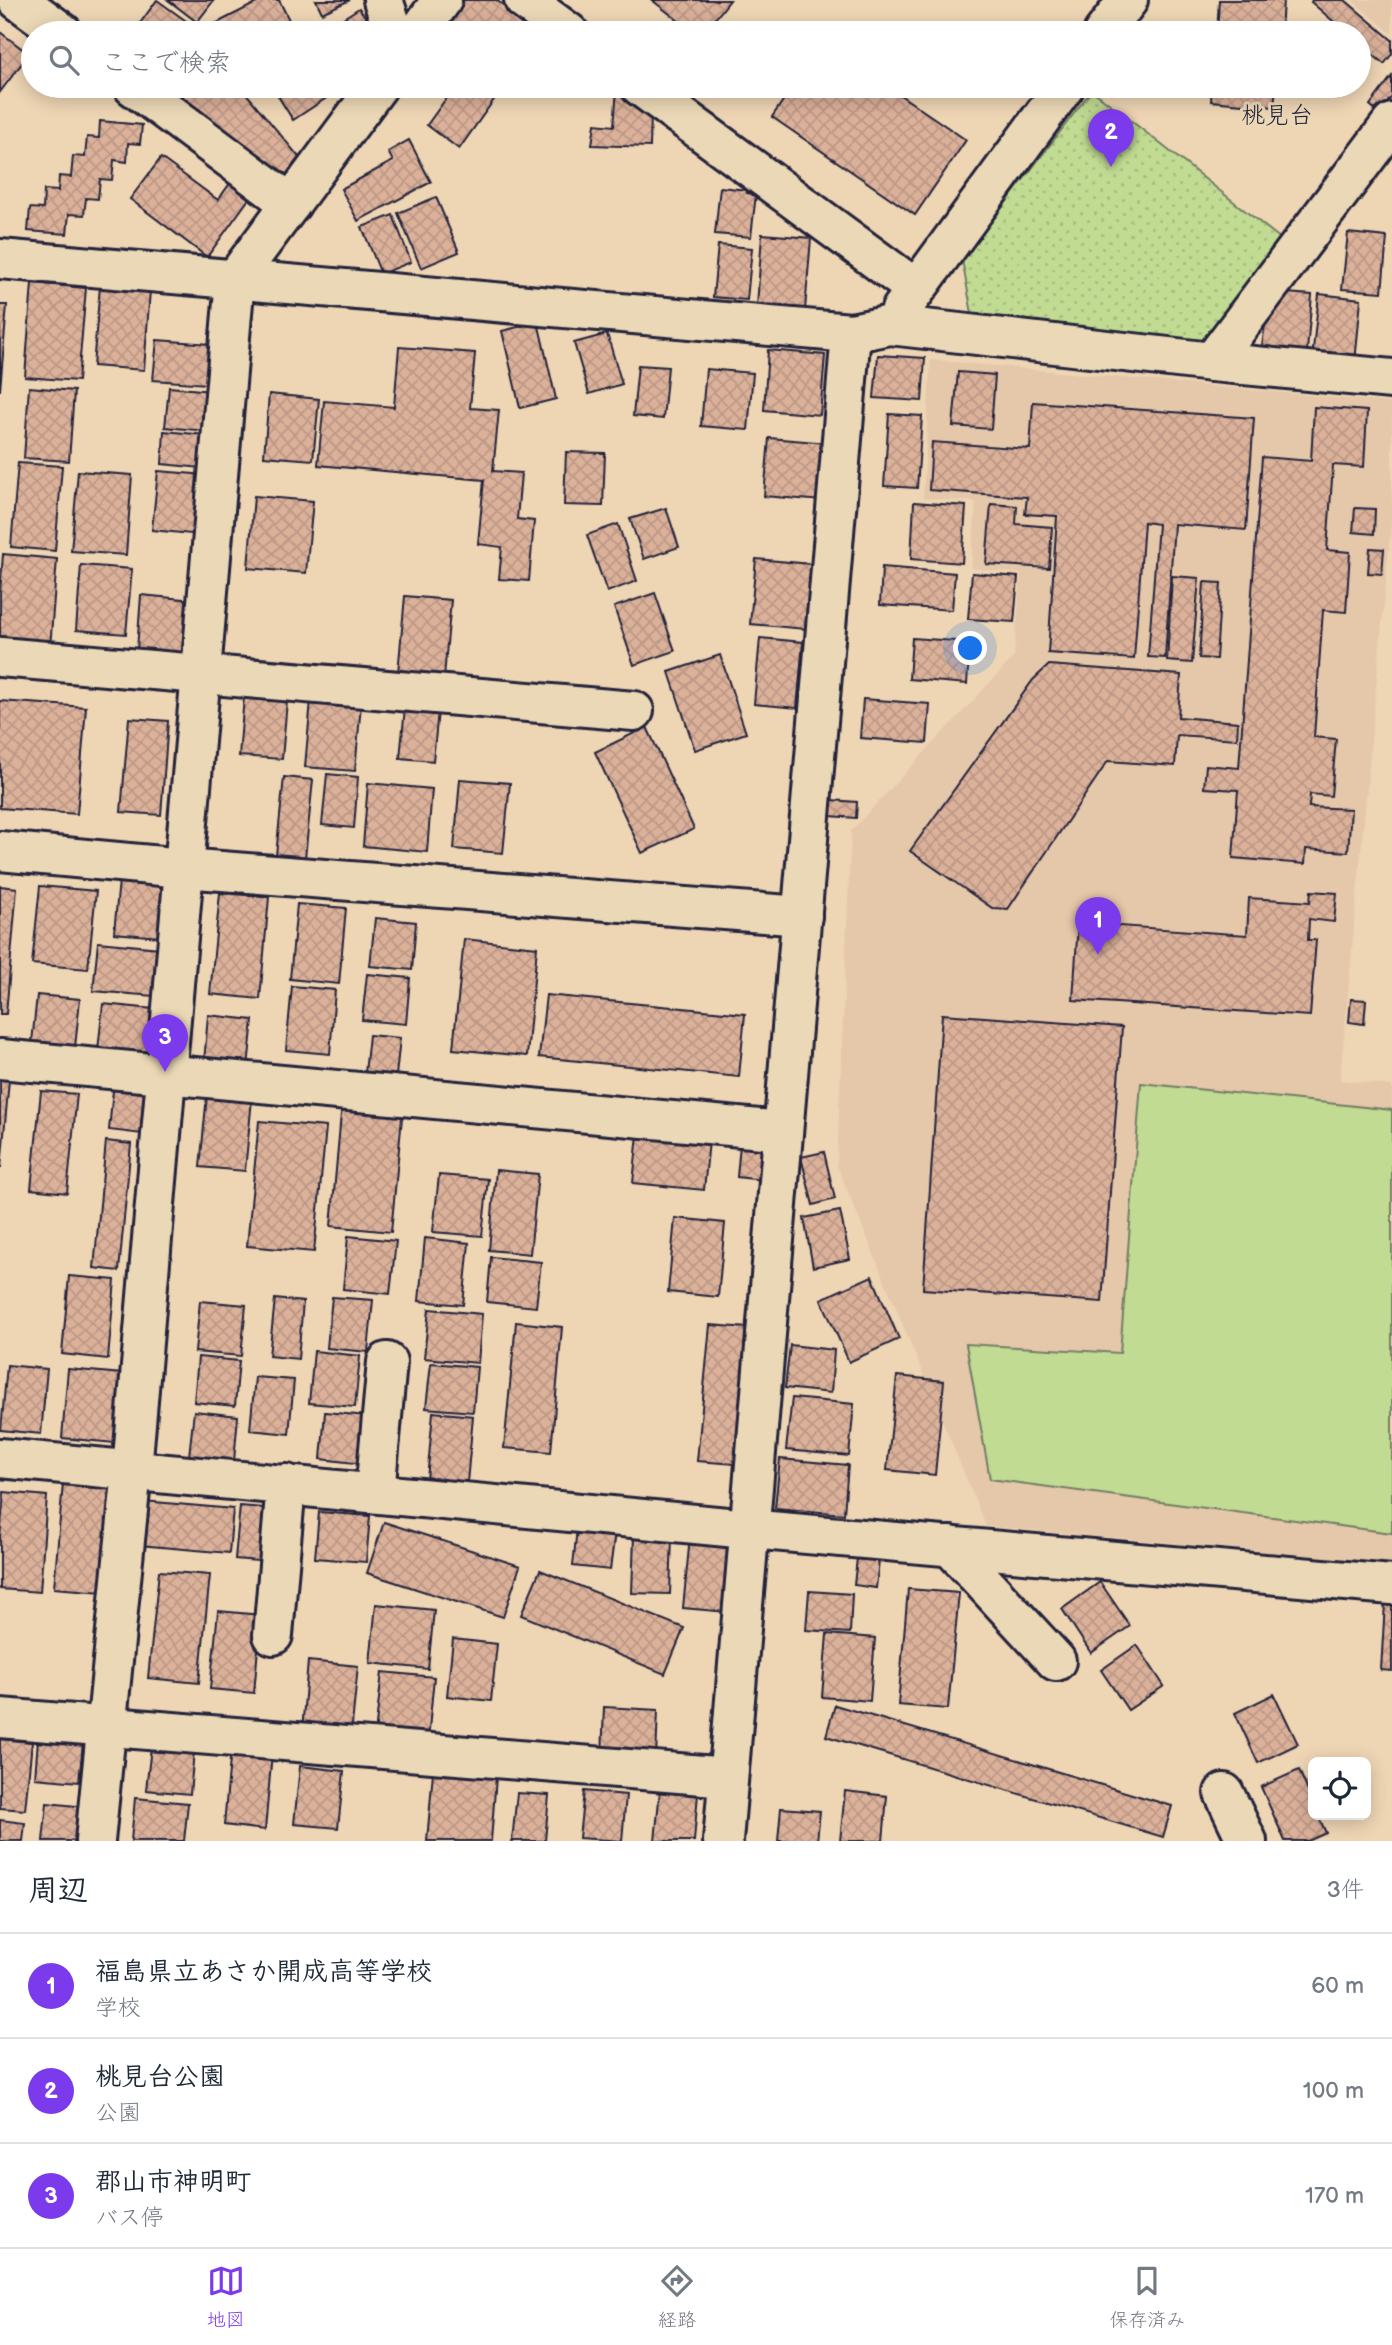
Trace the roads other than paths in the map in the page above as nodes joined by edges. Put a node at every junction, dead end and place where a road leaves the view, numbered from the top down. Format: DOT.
graph roads {
  1 [pos="18,0"];
  2 [pos="383,0"];
  3 [pos="442,0"];
  4 [pos="524,0"];
  5 [pos="1128,0"];
  6 [pos="47,21"];
  7 [pos="390,21"];
  8 [pos="427,21"];
  9 [pos="553,21"];
  10 [pos="1112,21"];
  11 [pos="149,98"];
  12 [pos="369,98"];
  13 [pos="656,98"];
  14 [pos="1056,98"];
  15 [pos="1392,123"];
  16 [pos="290,204"];
  17 [pos="0,259"];
  18 [pos="235,279"];
  19 [pos="916,289"];
  20 [pos="890,325"];
  21 [pos="851,332"];
  22 [pos="1212,362"];
  23 [pos="1392,379"];
  24 [pos="0,657"];
  25 [pos="200,675"];
  26 [pos="634,710"];
  27 [pos="0,851"];
  28 [pos="183,869"];
  29 [pos="802,916"];
  30 [pos="0,1059"];
  31 [pos="166,1074"];
  32 [pos="783,1131"];
  33 [pos="387,1362"];
  34 [pos="0,1458"];
  35 [pos="132,1469"];
  36 [pos="286,1484"];
  37 [pos="375,1493"];
  38 [pos="748,1529"];
  39 [pos="950,1546"];
  40 [pos="1392,1585"];
  41 [pos="273,1635"];
  42 [pos="1056,1661"];
  43 [pos="0,1718"];
  44 [pos="106,1726"];
  45 [pos="728,1777"];
  46 [pos="1224,1793"];
  47 [pos="95,1841"];
  48 [pos="723,1841"];
  49 [pos="1247,1841"];
  1 -- 6 [label="street"];
  2 -- 7 [label="street"];
  3 -- 8 [label="street"];
  4 -- 9 [label="street"];
  5 -- 10 [label="street"];
  11 -- 16 [label="street"];
  12 -- 16 [label="street"];
  13 -- 19 [label="street"];
  14 -- 19 [label="street"];
  15 -- 22 [label="street"];
  16 -- 18 [label="street"];
  17 -- 18 [label="street"];
  18 -- 21 [label="street"];
  18 -- 25 [label="street"];
  19 -- 20 [label="street"];
  20 -- 21 [label="street"];
  20 -- 22 [label="street"];
  21 -- 29 [label="street"];
  22 -- 23 [label="street"];
  24 -- 25 [label="street"];
  25 -- 26 [label="street"];
  25 -- 28 [label="street"];
  27 -- 28 [label="street"];
  28 -- 29 [label="street"];
  28 -- 31 [label="street"];
  29 -- 32 [label="street"];
  30 -- 31 [label="street"];
  31 -- 32 [label="street"];
  31 -- 35 [label="street"];
  32 -- 38 [label="street"];
  33 -- 37 [label="street"];
  34 -- 35 [label="street"];
  35 -- 36 [label="street"];
  35 -- 44 [label="street"];
  36 -- 37 [label="street"];
  36 -- 41 [label="street"];
  37 -- 38 [label="street"];
  38 -- 39 [label="street"];
  38 -- 45 [label="street"];
  39 -- 40 [label="street"];
  39 -- 42 [label="street"];
  43 -- 44 [label="street"];
  44 -- 45 [label="street"];
  44 -- 47 [label="street"];
  45 -- 48 [label="street"];
  46 -- 49 [label="street"];
}
